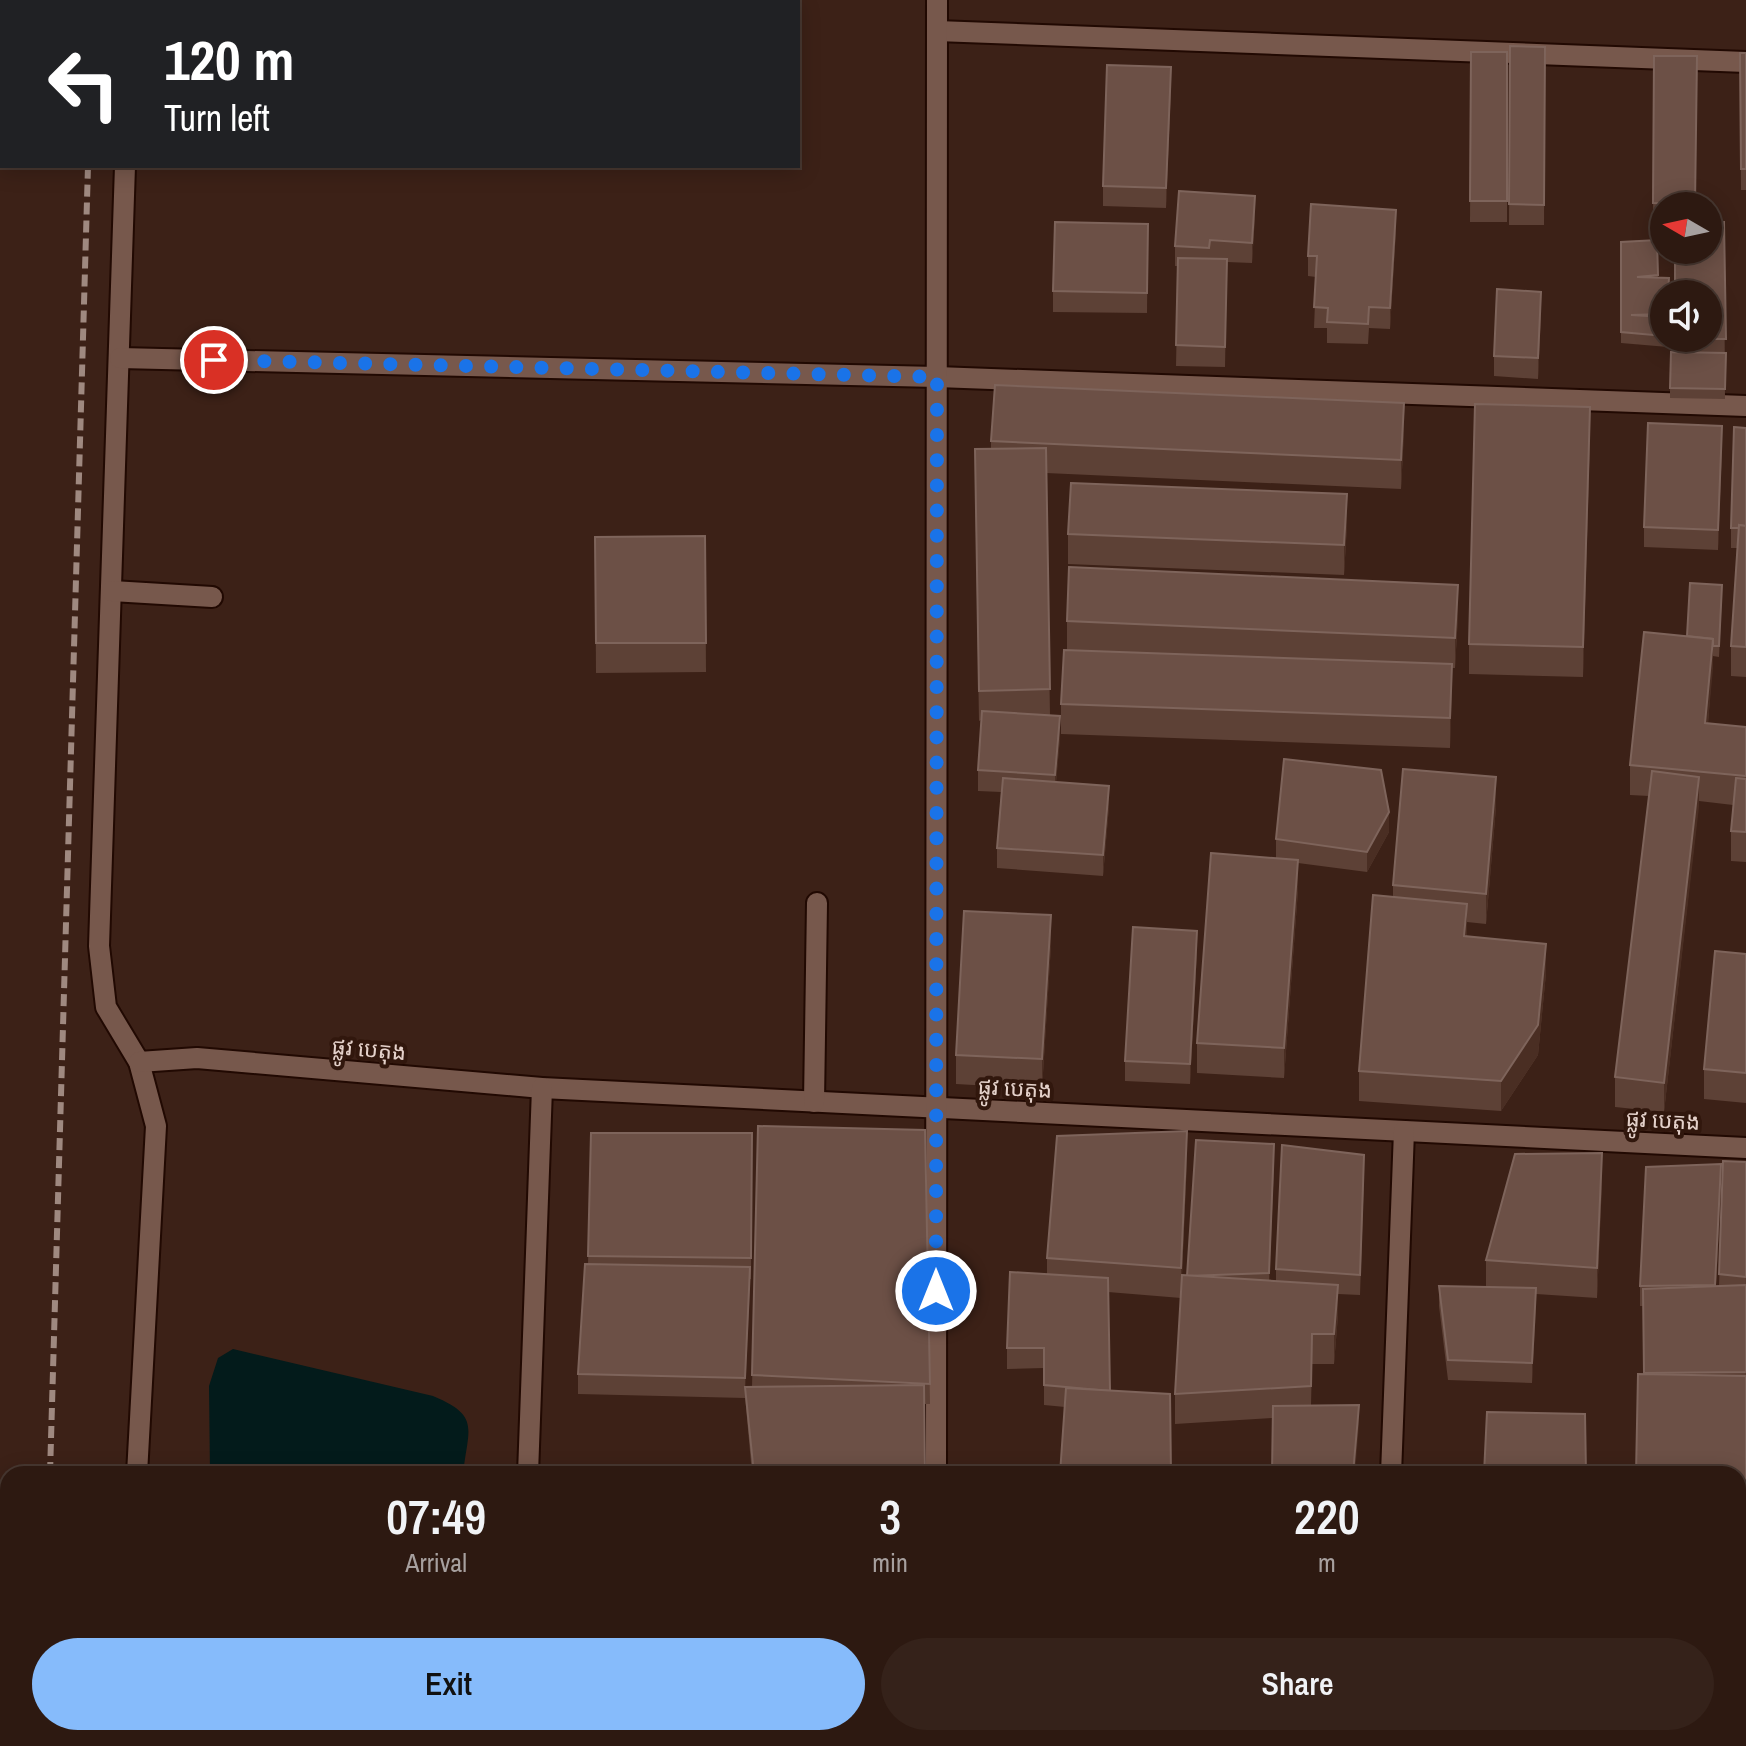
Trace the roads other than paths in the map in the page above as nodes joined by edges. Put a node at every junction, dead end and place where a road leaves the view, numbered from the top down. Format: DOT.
graph roads {
  1 [pos="937,0"];
  2 [pos="937,31"];
  3 [pos="1746,62"];
  4 [pos="125,168"];
  5 [pos="120,358"];
  6 [pos="937,377"];
  7 [pos="1746,406"];
  8 [pos="112,591"];
  9 [pos="212,597"];
  10 [pos="817,903"];
  11 [pos="139,1062"];
  12 [pos="542,1088"];
  13 [pos="814,1102"];
  14 [pos="936,1108"];
  15 [pos="1404,1131"];
  16 [pos="1746,1148"];
  17 [pos="137,1466"];
  18 [pos="528,1466"];
  19 [pos="936,1466"];
  20 [pos="1391,1466"];
  1 -- 2 [label="street"];
  2 -- 3 [label="street"];
  2 -- 6 [label="street"];
  4 -- 5 [label="street"];
  5 -- 6 [label="street"];
  5 -- 8 [label="street"];
  6 -- 7 [label="street"];
  6 -- 14 [label="street"];
  8 -- 9 [label="street"];
  8 -- 11 [label="street"];
  10 -- 13 [label="street"];
  11 -- 12 [label="street, ផ្លូវ បេតុង"];
  11 -- 17 [label="street"];
  12 -- 13 [label="street, ផ្លូវ បេតុង"];
  12 -- 18 [label="street"];
  13 -- 14 [label="street, ផ្លូវ បេតុង"];
  14 -- 15 [label="street, ផ្លូវ បេតុង"];
  14 -- 19 [label="street"];
  15 -- 16 [label="street, ផ្លូវ បេតុង"];
  15 -- 20 [label="street"];
}
